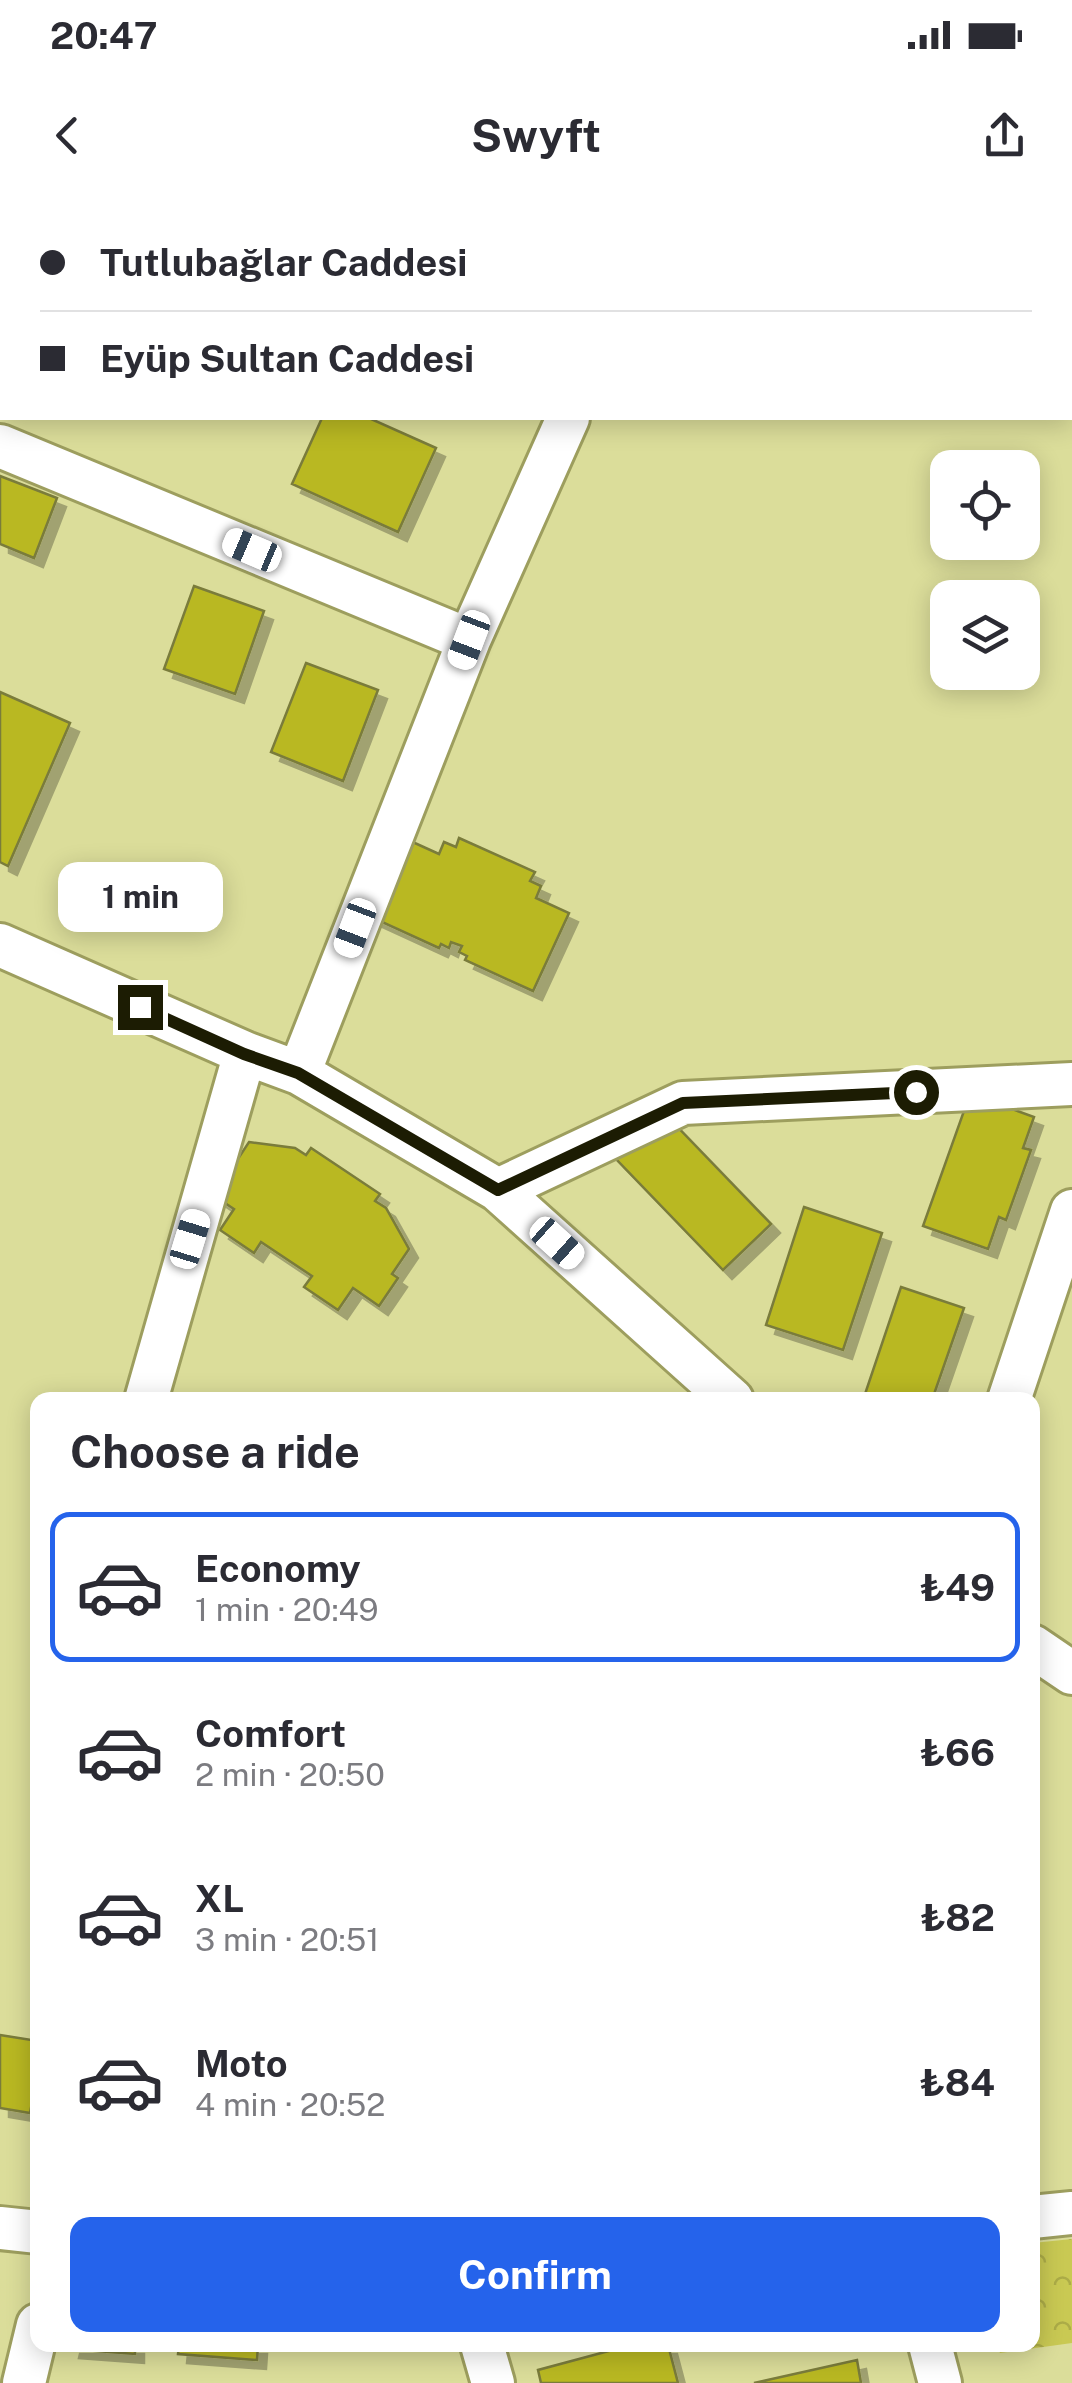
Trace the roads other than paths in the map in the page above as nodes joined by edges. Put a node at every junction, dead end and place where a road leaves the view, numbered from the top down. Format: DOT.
graph roads {
  1 [pos="567,420"];
  2 [pos="0,446"];
  3 [pos="469,640"];
  4 [pos="0,945"];
  5 [pos="244,1054"];
  6 [pos="298,1073"];
  7 [pos="1072,1084"];
  8 [pos="498,1190"];
  9 [pos="1072,1211"];
  10 [pos="149,1392"];
  11 [pos="723,1392"];
  12 [pos="1012,1392"];
  13 [pos="1040,1651"];
  14 [pos="1072,1673"];
  15 [pos="1072,2212"];
  16 [pos="1040,2216"];
  17 [pos="0,2228"];
  18 [pos="30,2231"];
  19 [pos="31,2352"];
  20 [pos="484,2352"];
  21 [pos="932,2352"];
  22 [pos="24,2383"];
  23 [pos="494,2383"];
  24 [pos="940,2383"];
  1 -- 3 [label="street"];
  2 -- 3 [label="street"];
  3 -- 6 [label="street"];
  4 -- 5 [label="street"];
  5 -- 6 [label="street"];
  5 -- 10 [label="street"];
  6 -- 8 [label="street"];
  7 -- 8 [label="street"];
  8 -- 11 [label="street"];
  9 -- 12 [label="street"];
  13 -- 14 [label="street"];
  15 -- 16 [label="street"];
  17 -- 18 [label="street"];
  19 -- 22 [label="street"];
  20 -- 23 [label="street"];
  21 -- 24 [label="street"];
}
